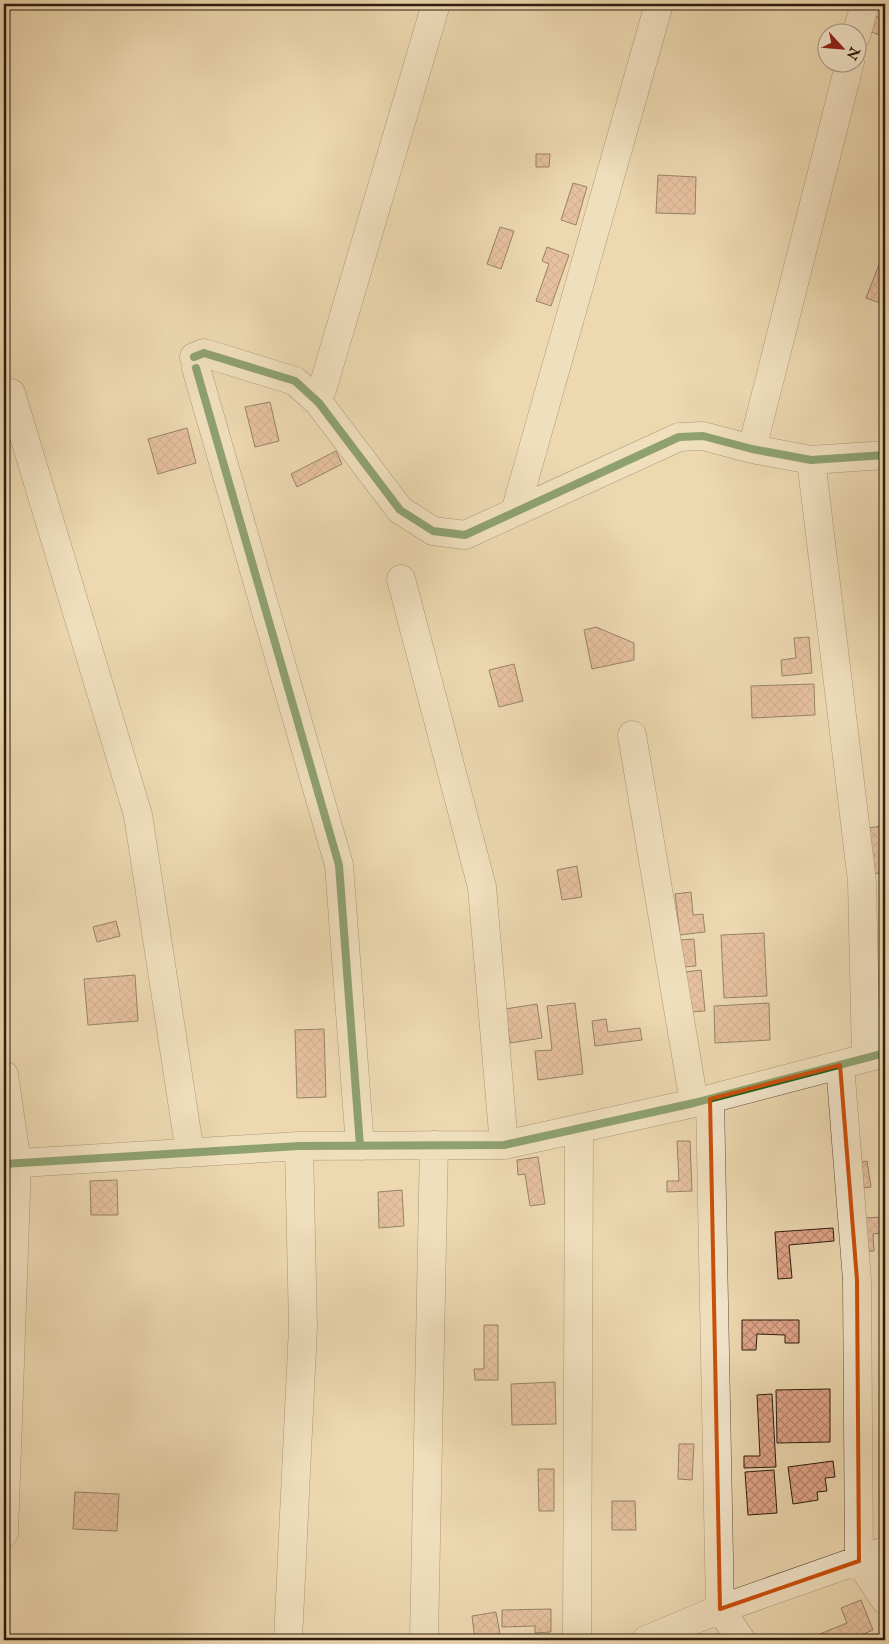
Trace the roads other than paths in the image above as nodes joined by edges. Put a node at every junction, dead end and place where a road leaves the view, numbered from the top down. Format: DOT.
graph roads {
  1 [pos="436,4"];
  2 [pos="659,4"];
  3 [pos="865,4"];
  4 [pos="860,22"];
  5 [pos="847,72"];
  6 [pos="322,390"];
  7 [pos="11,393"];
  8 [pos="752,449"];
  9 [pos="885,455"];
  10 [pos="811,460"];
  11 [pos="515,512"];
  12 [pos="401,579"];
  13 [pos="632,735"];
  14 [pos="876,1056"];
  15 [pos="840,1065"];
  16 [pos="4,1076"];
  17 [pos="702,1101"];
  18 [pos="579,1129"];
  19 [pos="434,1145"];
  20 [pos="504,1145"];
  21 [pos="299,1146"];
  22 [pos="360,1146"];
  23 [pos="190,1153"];
  24 [pos="11,1164"];
  25 [pos="4,1533"];
  26 [pos="885,1551"];
  27 [pos="859,1561"];
  28 [pos="885,1600"];
  29 [pos="720,1609"];
  30 [pos="288,1640"];
  31 [pos="424,1640"];
  32 [pos="577,1640"];
  33 [pos="646,1640"];
  34 [pos="741,1640"];
  1 -- 6 [label="street"];
  2 -- 11 [label="street"];
  3 -- 4 [label="street"];
  5 -- 8 [label="street"];
  7 -- 23 [label="street"];
  8 -- 10 [label="street"];
  8 -- 11 [label="street"];
  9 -- 10 [label="street"];
  10 -- 14 [label="street"];
  11 -- 22 [label="street"];
  12 -- 20 [label="street"];
  13 -- 17 [label="street"];
  14 -- 15 [label="street"];
  15 -- 17 [label="street"];
  15 -- 27 [label="street"];
  16 -- 24 [label="street"];
  17 -- 18 [label="street"];
  17 -- 29 [label="street"];
  18 -- 20 [label="street"];
  18 -- 32 [label="street"];
  19 -- 20 [label="street"];
  19 -- 22 [label="street"];
  19 -- 31 [label="street"];
  21 -- 22 [label="street"];
  21 -- 23 [label="street"];
  21 -- 30 [label="street"];
  23 -- 24 [label="street"];
  24 -- 25 [label="street"];
  26 -- 27 [label="street"];
  27 -- 28 [label="street"];
  27 -- 29 [label="street"];
  29 -- 33 [label="street"];
  29 -- 34 [label="street"];
}
